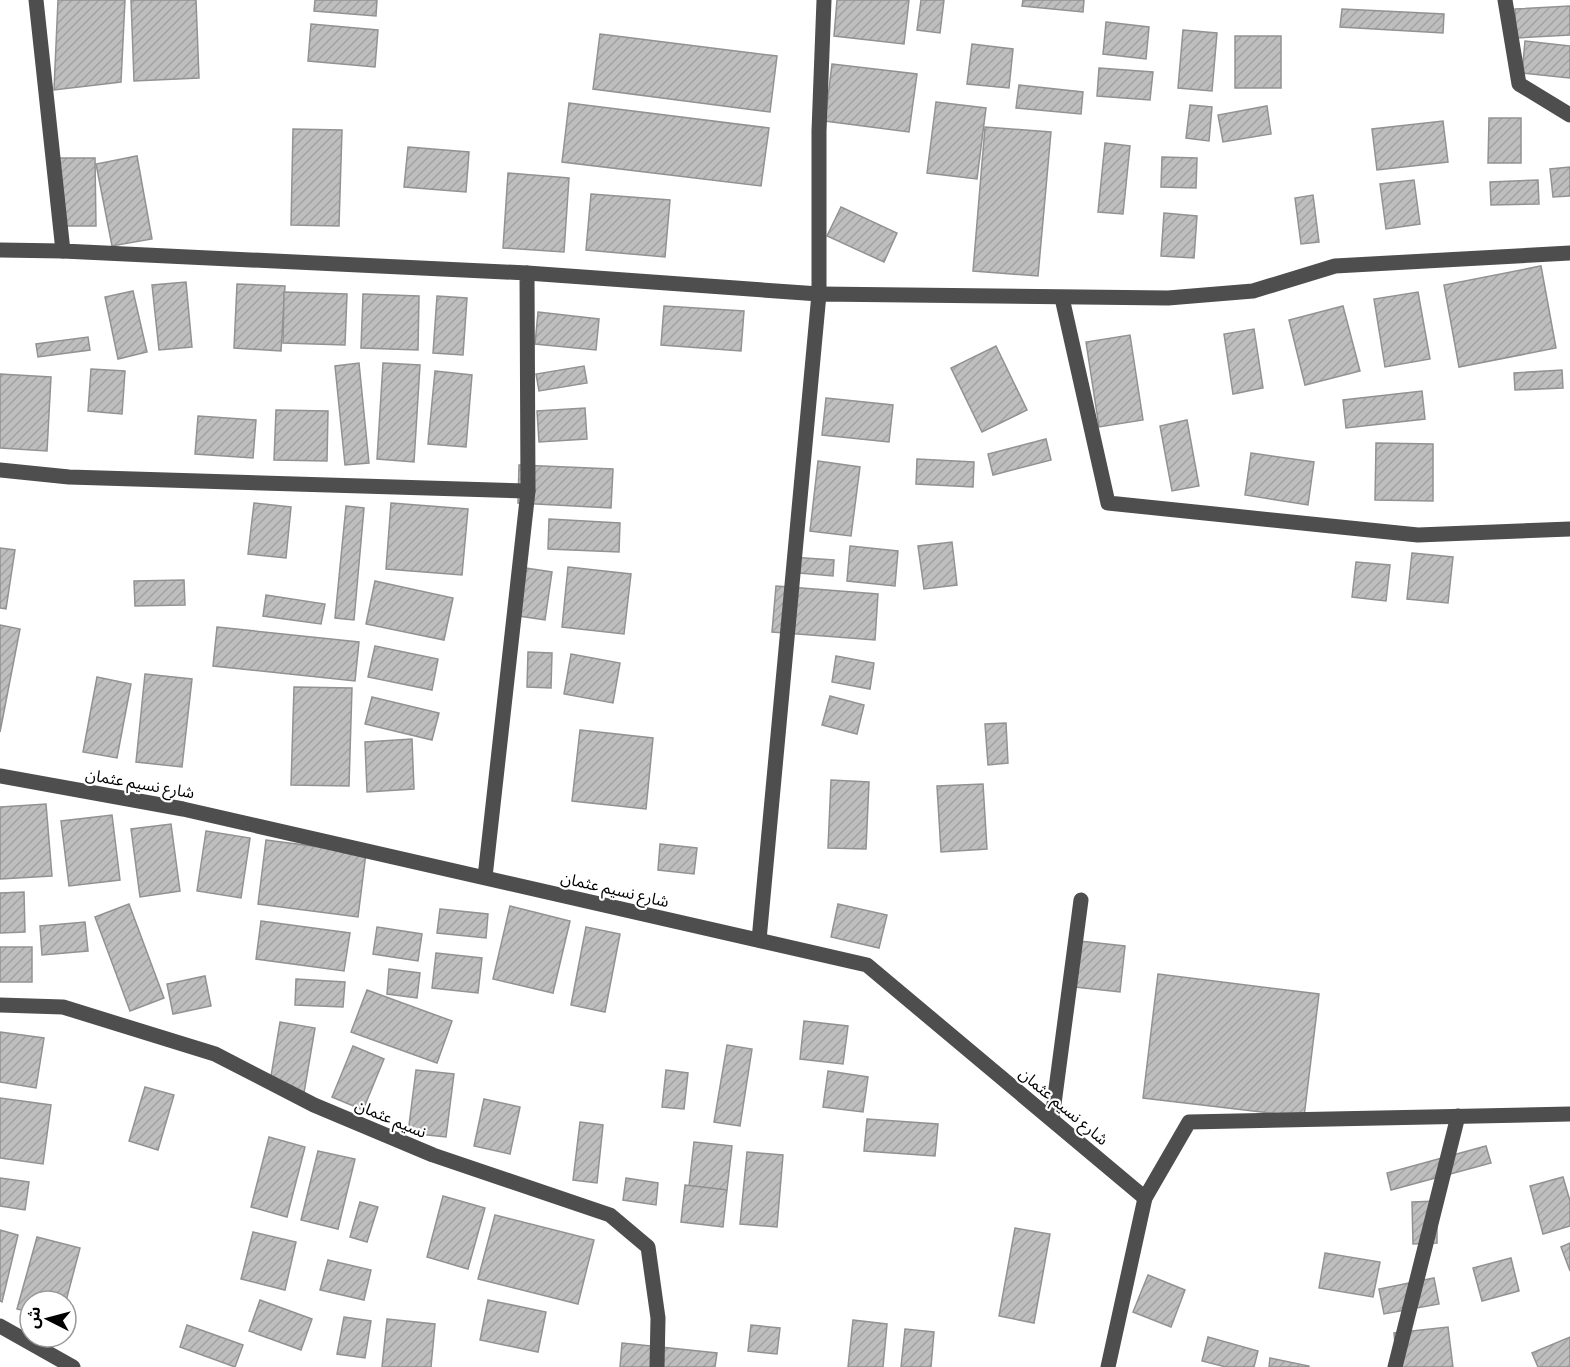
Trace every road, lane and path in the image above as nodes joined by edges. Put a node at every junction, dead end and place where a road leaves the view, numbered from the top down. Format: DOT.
graph roads {
  1 [pos="36,0"];
  2 [pos="824,0"];
  3 [pos="1505,0"];
  4 [pos="1570,115"];
  5 [pos="0,250"];
  6 [pos="63,251"];
  7 [pos="1570,253"];
  8 [pos="527,273"];
  9 [pos="819,294"];
  10 [pos="1062,298"];
  11 [pos="0,470"];
  12 [pos="528,491"];
  13 [pos="1570,529"];
  14 [pos="0,776"];
  15 [pos="485,877"];
  16 [pos="1081,900"];
  17 [pos="759,940"];
  18 [pos="0,1005"];
  19 [pos="1570,1114"];
  20 [pos="1458,1116"];
  21 [pos="1052,1119"];
  22 [pos="1145,1198"];
  23 [pos="0,1326"];
  24 [pos="73,1367"];
  25 [pos="657,1367"];
  26 [pos="1108,1367"];
  27 [pos="1395,1367"];
  1 -- 6 [label="street"];
  2 -- 9 [label="street"];
  3 -- 4 [label="street"];
  5 -- 6 [label="street"];
  6 -- 8 [label="street"];
  7 -- 10 [label="street"];
  8 -- 9 [label="street"];
  8 -- 12 [label="street"];
  9 -- 10 [label="street"];
  9 -- 17 [label="street"];
  10 -- 13 [label="street"];
  11 -- 12 [label="street"];
  12 -- 15 [label="street"];
  14 -- 15 [label="street, شارع نسيم عثمان"];
  15 -- 17 [label="street, شارع نسيم عثمان"];
  16 -- 21 [label="street"];
  17 -- 21 [label="street, شارع نسيم عثمان"];
  18 -- 25 [label="street, نسيم عثمان"];
  19 -- 20 [label="street"];
  20 -- 22 [label="street"];
  20 -- 27 [label="street"];
  21 -- 22 [label="street, شارع نسيم عثمان"];
  22 -- 26 [label="street"];
  23 -- 24 [label="street"];
}
